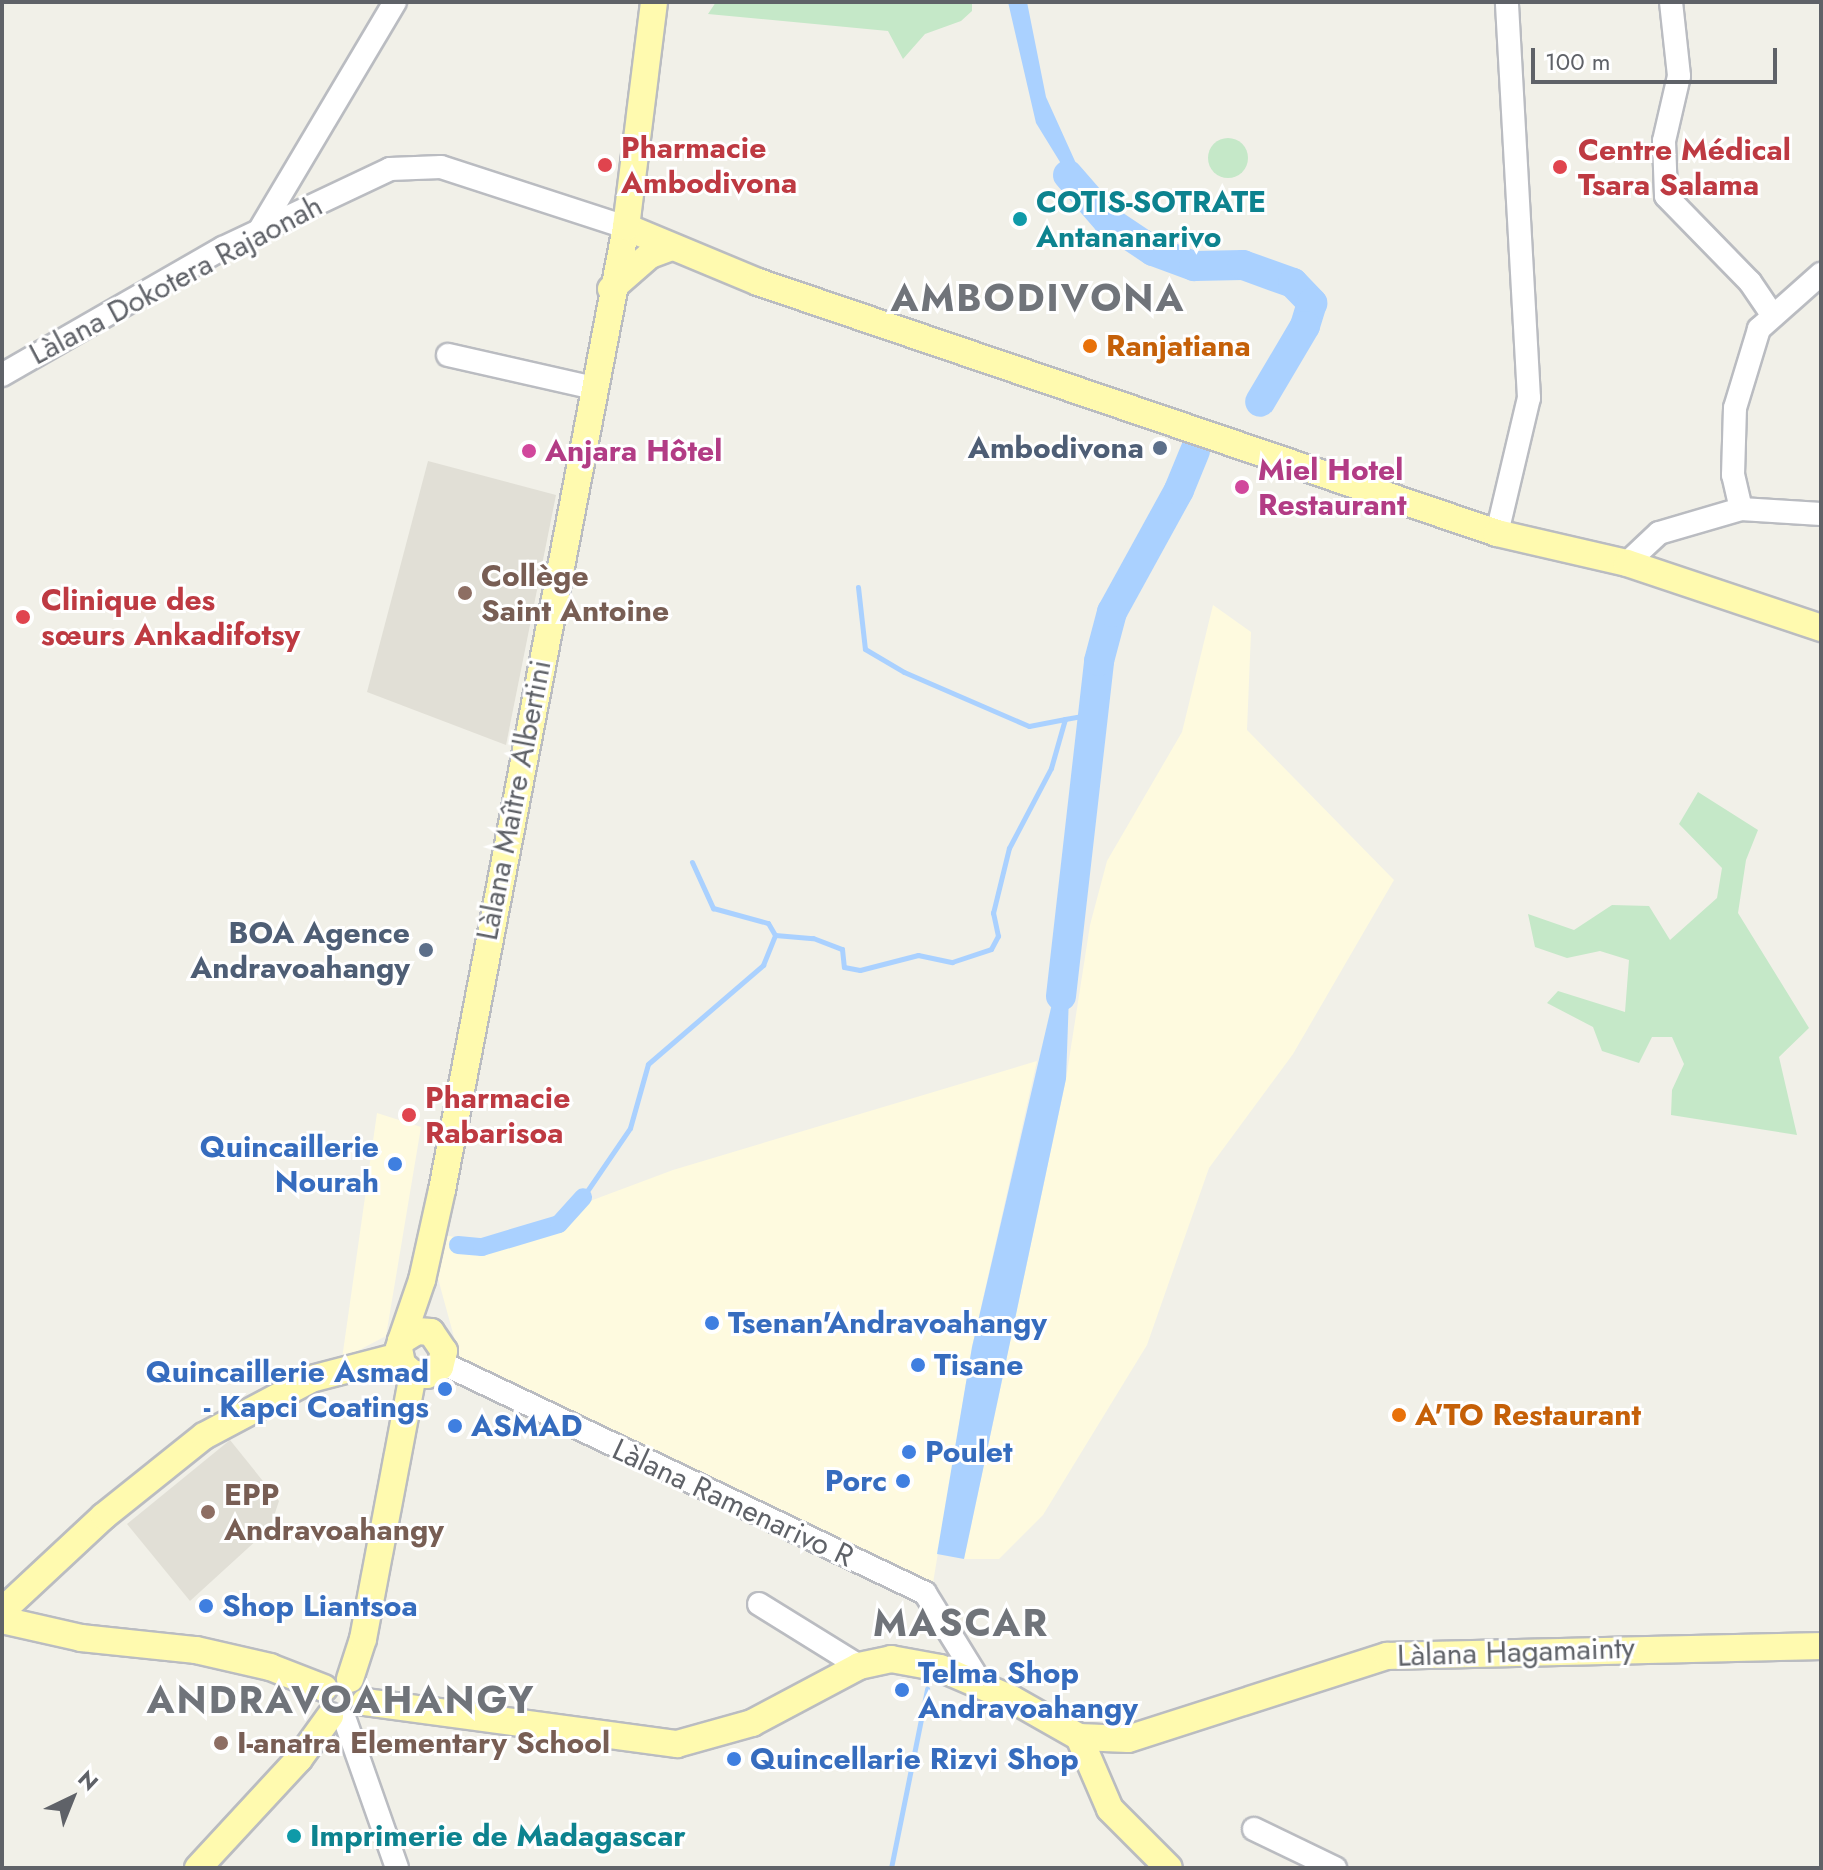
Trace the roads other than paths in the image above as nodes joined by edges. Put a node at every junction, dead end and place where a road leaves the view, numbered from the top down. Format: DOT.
graph roads {
  1 [pos="395,2"];
  2 [pos="654,2"];
  3 [pos="1507,2"];
  4 [pos="1671,2"];
  5 [pos="626,227"];
  6 [pos="259,231"];
  7 [pos="672,247"];
  8 [pos="1821,274"];
  9 [pos="611,289"];
  10 [pos="1773,316"];
  11 [pos="448,355"];
  12 [pos="2,375"];
  13 [pos="594,388"];
  14 [pos="1741,509"];
  15 [pos="1821,514"];
  16 [pos="1498,526"];
  17 [pos="1627,563"];
  18 [pos="1821,628"];
  19 [pos="422,1280"];
  20 [pos="431,1332"];
  21 [pos="404,1357"];
  22 [pos="442,1363"];
  23 [pos="759,1604"];
  24 [pos="2,1611"];
  25 [pos="2,1620"];
  26 [pos="1821,1646"];
  27 [pos="859,1666"];
  28 [pos="350,1679"];
  29 [pos="983,1687"];
  30 [pos="324,1688"];
  31 [pos="365,1702"];
  32 [pos="338,1718"];
  33 [pos="1079,1737"];
  34 [pos="1254,1829"];
  35 [pos="198,1868"];
  36 [pos="397,1868"];
  37 [pos="1169,1868"];
  38 [pos="1335,1868"];
  1 -- 6 [label="street"];
  2 -- 5 [label="main road, Làlana Maître Albertini"];
  3 -- 16 [label="street"];
  4 -- 10 [label="street"];
  5 -- 6 [label="street, Làlana Dokotera Rajaonah"];
  5 -- 7 [label="main road"];
  5 -- 9 [label="main road, Làlana Maître Albertini"];
  6 -- 12 [label="street, Làlana Dokotera Rajaonah"];
  7 -- 9 [label="main road"];
  7 -- 16 [label="main road"];
  8 -- 10 [label="street"];
  9 -- 13 [label="main road, Làlana Maître Albertini"];
  10 -- 14 [label="street"];
  11 -- 13 [label="street"];
  13 -- 19 [label="main road, Làlana Maître Albertini"];
  14 -- 15 [label="street"];
  14 -- 17 [label="street"];
  16 -- 17 [label="main road"];
  17 -- 18 [label="main road"];
  19 -- 20 [label="main road, Làlana Maître Albertini"];
  19 -- 21 [label="main road, Làlana Maître Albertini"];
  20 -- 21 [label="main road"];
  20 -- 22 [label="main road"];
  21 -- 22 [label="main road"];
  21 -- 24 [label="main road"];
  21 -- 28 [label="main road, Làlana Maître Albertini"];
  22 -- 29 [label="street, Làlana Ramenarivo R"];
  23 -- 27 [label="street"];
  25 -- 30 [label="main road"];
  26 -- 33 [label="main road, Làlana Hagamainty"];
  27 -- 29 [label="main road"];
  27 -- 31 [label="main road"];
  28 -- 30 [label="main road"];
  28 -- 31 [label="main road"];
  29 -- 33 [label="main road"];
  30 -- 32 [label="main road"];
  31 -- 32 [label="main road"];
  32 -- 35 [label="main road"];
  32 -- 36 [label="street"];
  33 -- 37 [label="main road"];
  34 -- 38 [label="street"];
}
